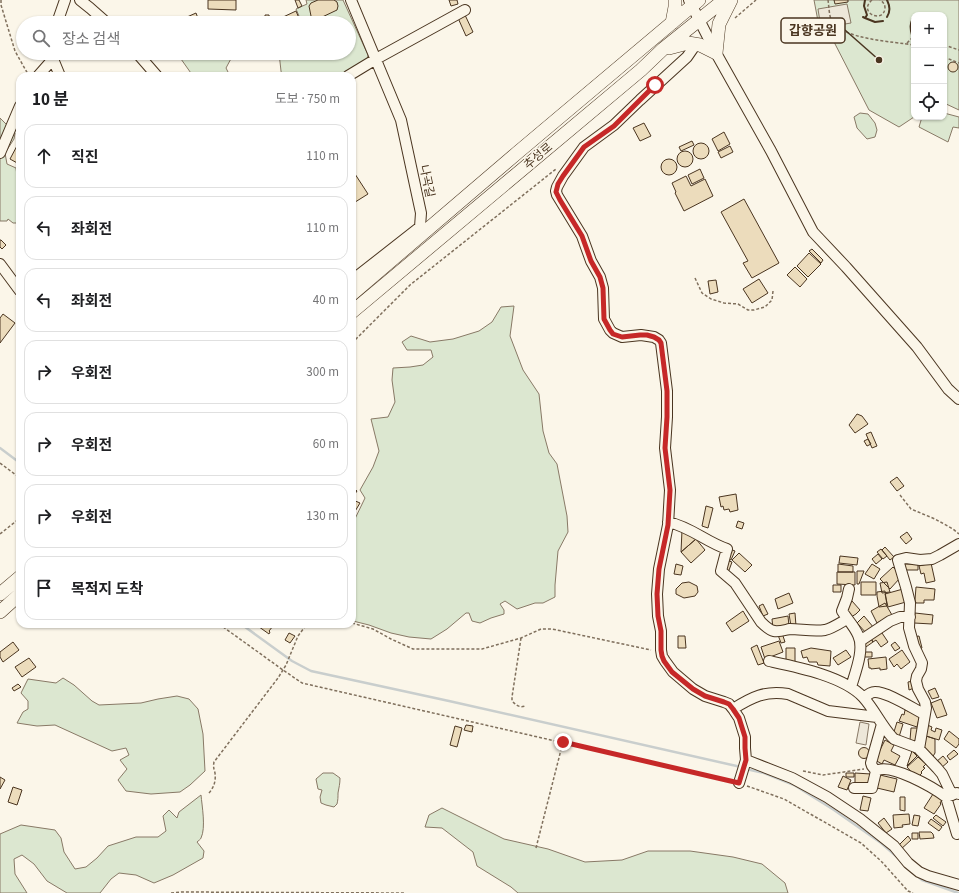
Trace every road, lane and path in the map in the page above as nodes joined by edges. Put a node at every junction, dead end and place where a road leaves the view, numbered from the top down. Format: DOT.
graph roads {
  1 [pos="1,0"];
  2 [pos="65,0"];
  3 [pos="80,0"];
  4 [pos="351,0"];
  5 [pos="675,0"];
  6 [pos="724,0"];
  7 [pos="731,0"];
  8 [pos="756,0"];
  9 [pos="828,0"];
  10 [pos="871,0"];
  11 [pos="880,0"];
  12 [pos="693,2"];
  13 [pos="0,4"];
  14 [pos="465,10"];
  15 [pos="59,16"];
  16 [pos="99,16"];
  17 [pos="700,20"];
  18 [pos="672,22"];
  19 [pos="719,24"];
  20 [pos="911,39"];
  21 [pos="696,44"];
  22 [pos="906,44"];
  23 [pos="911,45"];
  24 [pos="947,46"];
  25 [pos="663,49"];
  26 [pos="959,50"];
  27 [pos="16,53"];
  28 [pos="716,53"];
  29 [pos="947,58"];
  30 [pos="376,59"];
  31 [pos="20,60"];
  32 [pos="50,60"];
  33 [pos="54,60"];
  34 [pos="144,60"];
  35 [pos="959,63"];
  36 [pos="27,72"];
  37 [pos="41,72"];
  38 [pos="59,72"];
  39 [pos="154,72"];
  40 [pos="355,72"];
  41 [pos="16,115"];
  42 [pos="0,152"];
  43 [pos="557,168"];
  44 [pos="0,264"];
  45 [pos="356,277"];
  46 [pos="695,278"];
  47 [pos="16,286"];
  48 [pos="356,291"];
  49 [pos="773,291"];
  50 [pos="356,309"];
  51 [pos="356,339"];
  52 [pos="959,399"];
  53 [pos="0,463"];
  54 [pos="16,475"];
  55 [pos="900,495"];
  56 [pos="16,521"];
  57 [pos="668,522"];
  58 [pos="0,534"];
  59 [pos="959,534"];
  60 [pos="959,544"];
  61 [pos="16,580"];
  62 [pos="849,588"];
  63 [pos="0,594"];
  64 [pos="16,598"];
  65 [pos="0,612"];
  66 [pos="910,617"];
  67 [pos="847,619"];
  68 [pos="356,624"];
  69 [pos="225,628"];
  70 [pos="304,628"];
  71 [pos="522,638"];
  72 [pos="860,641"];
  73 [pos="661,650"];
  74 [pos="769,661"];
  75 [pos="283,670"];
  76 [pos="851,687"];
  77 [pos="864,698"];
  78 [pos="525,706"];
  79 [pos="733,709"];
  80 [pos="924,714"];
  81 [pos="880,721"];
  82 [pos="563,742"];
  83 [pos="919,749"];
  84 [pos="746,760"];
  85 [pos="875,770"];
  86 [pos="803,771"];
  87 [pos="740,780"];
  88 [pos="854,788"];
  89 [pos="209,793"];
  90 [pos="952,796"];
  91 [pos="957,834"];
  92 [pos="536,848"];
  93 [pos="959,886"];
  94 [pos="171,893"];
  95 [pos="404,893"];
  96 [pos="913,893"];
  1 -- 13 [label="path"];
  2 -- 15 [label="street"];
  3 -- 16 [label="street"];
  4 -- 30 [label="street, 나곡길"];
  5 -- 18 [label="main road"];
  6 -- 17 [label="main road, 추성로"];
  7 -- 19 [label="main road"];
  8 -- 19 [label="path"];
  9 -- 22 [label="path"];
  10 -- 11 [label="path"];
  12 -- 17 [label="street"];
  12 -- 18 [label="main road, 추성로"];
  13 -- 27 [label="path"];
  14 -- 30 [label="street"];
  17 -- 25 [label="main road, 추성로"];
  17 -- 28 [label="street"];
  18 -- 48 [label="main road, 추성로"];
  19 -- 28 [label="main road"];
  20 -- 22 [label="path"];
  21 -- 25 [label="main road"];
  21 -- 28 [label="main road"];
  21 -- 57 [label="street"];
  22 -- 23 [label="path"];
  24 -- 26 [label="path"];
  25 -- 50 [label="main road, 추성로"];
  28 -- 52 [label="street"];
  29 -- 35 [label="path"];
  30 -- 40 [label="street"];
  30 -- 45 [label="street, 나곡길"];
  31 -- 36 [label="path"];
  32 -- 37 [label="street"];
  33 -- 38 [label="street"];
  34 -- 39 [label="street"];
  41 -- 42 [label="street"];
  43 -- 51 [label="path"];
  44 -- 47 [label="street"];
  46 -- 49 [label="path"];
  53 -- 54 [label="path"];
  55 -- 59 [label="path"];
  56 -- 58 [label="path"];
  57 -- 67 [label="street"];
  57 -- 73 [label="street"];
  60 -- 66 [label="street"];
  61 -- 63 [label="main road"];
  62 -- 67 [label="street"];
  64 -- 65 [label="main road"];
  66 -- 72 [label="street"];
  66 -- 80 [label="street"];
  67 -- 72 [label="street"];
  68 -- 71 [label="path"];
  69 -- 75 [label="path"];
  70 -- 75 [label="path"];
  71 -- 73 [label="path"];
  71 -- 78 [label="path"];
  72 -- 76 [label="street"];
  73 -- 79 [label="street"];
  74 -- 76 [label="street"];
  75 -- 82 [label="path"];
  75 -- 89 [label="path"];
  76 -- 77 [label="street"];
  77 -- 80 [label="street"];
  77 -- 81 [label="street"];
  79 -- 81 [label="street"];
  79 -- 84 [label="street"];
  80 -- 83 [label="street"];
  81 -- 83 [label="street"];
  81 -- 85 [label="street"];
  82 -- 87 [label="path"];
  82 -- 92 [label="path"];
  83 -- 90 [label="street"];
  84 -- 87 [label="street"];
  84 -- 93 [label="street"];
  85 -- 86 [label="path"];
  85 -- 88 [label="street"];
  85 -- 90 [label="street"];
  87 -- 96 [label="path"];
  90 -- 91 [label="street"];
  94 -- 95 [label="path"];
}
